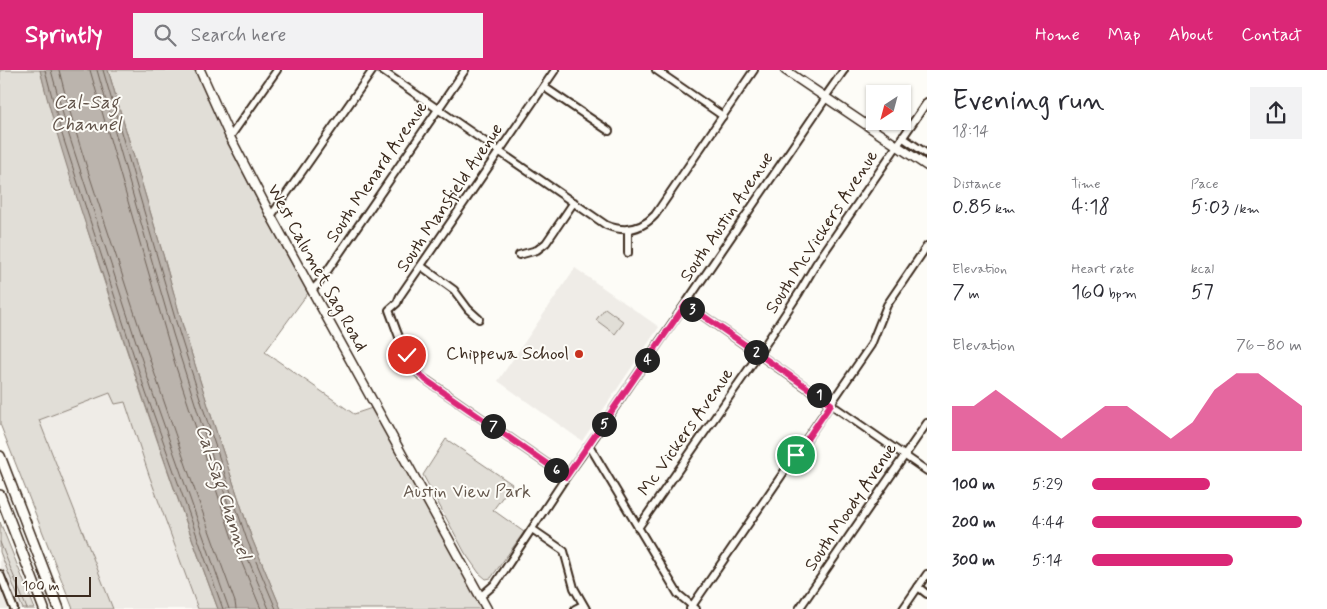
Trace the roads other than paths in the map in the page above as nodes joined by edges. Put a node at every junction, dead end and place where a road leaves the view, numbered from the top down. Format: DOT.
graph roads {
  1 [pos="200,70"];
  2 [pos="277,70"];
  3 [pos="373,70"];
  4 [pos="381,70"];
  5 [pos="465,70"];
  6 [pos="555,70"];
  7 [pos="656,70"];
  8 [pos="754,70"];
  9 [pos="785,70"];
  10 [pos="844,70"];
  11 [pos="544,87"];
  12 [pos="826,98"];
  13 [pos="927,102"];
  14 [pos="438,109"];
  15 [pos="723,116"];
  16 [pos="609,131"];
  17 [pos="230,137"];
  18 [pos="902,137"];
  19 [pos="897,145"];
  20 [pos="500,150"];
  21 [pos="927,154"];
  22 [pos="927,166"];
  23 [pos="574,202"];
  24 [pos="271,216"];
  25 [pos="628,230"];
  26 [pos="927,246"];
  27 [pos="628,253"];
  28 [pos="519,255"];
  29 [pos="421,266"];
  30 [pos="312,290"];
  31 [pos="686,304"];
  32 [pos="479,319"];
  33 [pos="759,354"];
  34 [pos="831,404"];
  35 [pos="927,422"];
  36 [pos="590,444"];
  37 [pos="905,455"];
  38 [pos="0,456"];
  39 [pos="927,471"];
  40 [pos="566,477"];
  41 [pos="0,495"];
  42 [pos="638,528"];
  43 [pos="532,529"];
  44 [pos="0,574"];
  45 [pos="927,574"];
  46 [pos="918,587"];
  47 [pos="927,594"];
  48 [pos="480,597"];
  49 [pos="584,607"];
  50 [pos="693,608"];
  51 [pos="14,609"];
  52 [pos="44,609"];
  53 [pos="59,609"];
  54 [pos="487,609"];
  55 [pos="575,609"];
  56 [pos="799,609"];
  57 [pos="903,609"];
  1 -- 17 [label="main road, West Calumet Sag Road"];
  2 -- 17 [label="street"];
  3 -- 24 [label="street"];
  4 -- 14 [label="street"];
  5 -- 14 [label="street, South Menard Avenue"];
  6 -- 11 [label="street, South Mansfield Avenue"];
  7 -- 15 [label="street"];
  8 -- 15 [label="street"];
  9 -- 12 [label="main road"];
  10 -- 12 [label="street, South Austin Avenue"];
  11 -- 16 [label="street"];
  11 -- 20 [label="street, South Mansfield Avenue"];
  12 -- 19 [label="main road"];
  12 -- 31 [label="street, South Austin Avenue"];
  13 -- 18 [label="street, South McVickers Avenue"];
  14 -- 20 [label="street"];
  14 -- 30 [label="street, South Menard Avenue"];
  15 -- 25 [label="street"];
  17 -- 24 [label="main road, West Calumet Sag Road"];
  18 -- 19 [label="street, South McVickers Avenue"];
  18 -- 21 [label="street"];
  19 -- 22 [label="main road"];
  19 -- 33 [label="street, South McVickers Avenue"];
  20 -- 23 [label="street"];
  20 -- 29 [label="street, South Mansfield Avenue"];
  23 -- 25 [label="street"];
  23 -- 28 [label="street"];
  24 -- 30 [label="main road, West Calumet Sag Road"];
  25 -- 27 [label="street"];
  26 -- 34 [label="street"];
  29 -- 32 [label="street"];
  29 -- 40 [label="street, South Mansfield Avenue"];
  30 -- 48 [label="main road, West Calumet Sag Road"];
  31 -- 33 [label="street"];
  31 -- 36 [label="street, South Austin Avenue"];
  33 -- 34 [label="street"];
  33 -- 42 [label="street, Mc Vickers Avenue"];
  34 -- 37 [label="street"];
  34 -- 50 [label="street"];
  35 -- 37 [label="street, South Moody Avenue"];
  36 -- 40 [label="street, South Austin Avenue"];
  36 -- 42 [label="street"];
  37 -- 39 [label="street"];
  37 -- 56 [label="street, South Moody Avenue"];
  38 -- 53 [label="highway"];
  40 -- 43 [label="street, South Austin Avenue"];
  41 -- 52 [label="highway"];
  42 -- 50 [label="street"];
  43 -- 48 [label="street, South Austin Avenue"];
  43 -- 49 [label="street"];
  44 -- 51 [label="street"];
  45 -- 46 [label="street"];
  46 -- 47 [label="street"];
  46 -- 57 [label="street"];
  48 -- 54 [label="main road, West Calumet Sag Road"];
  49 -- 55 [label="street"];
}
